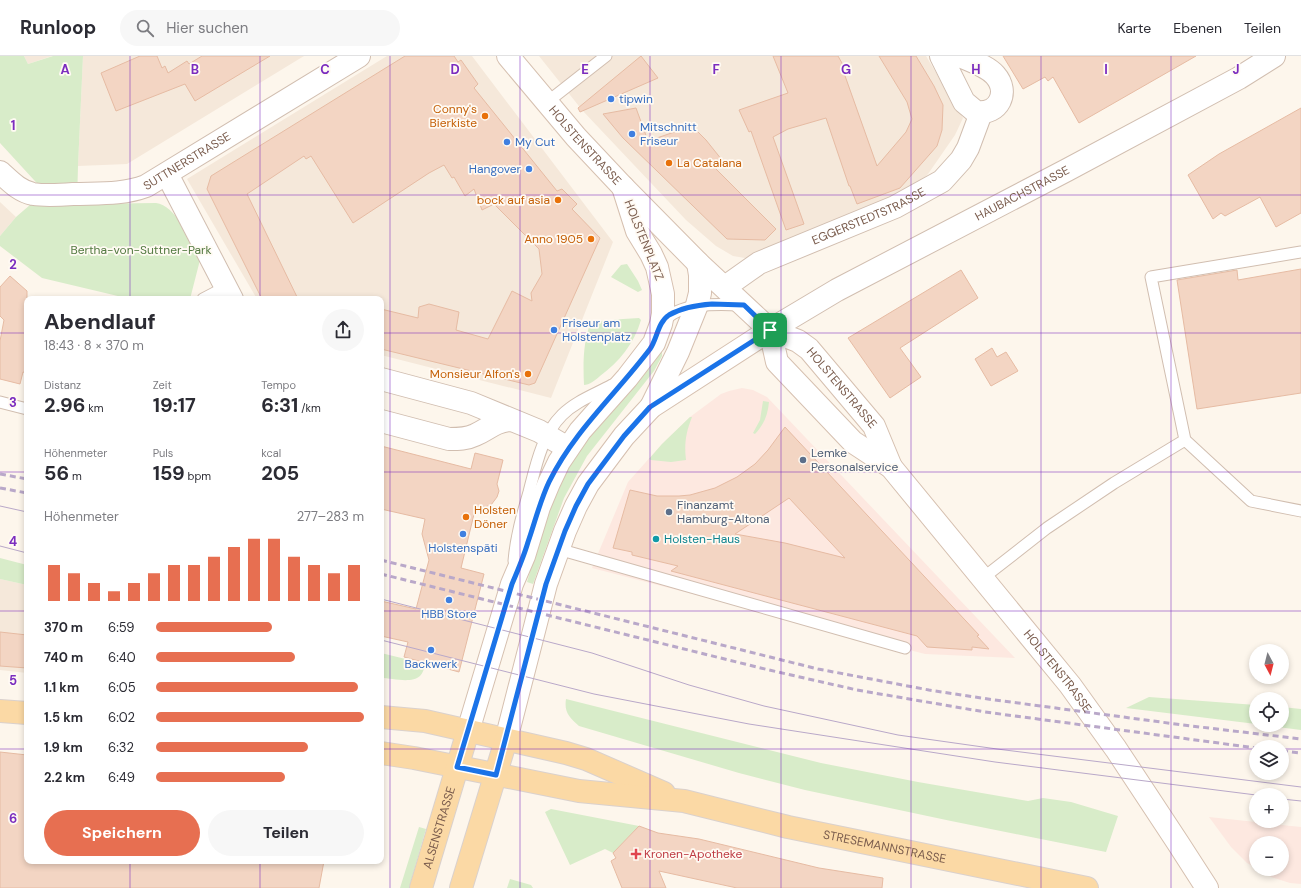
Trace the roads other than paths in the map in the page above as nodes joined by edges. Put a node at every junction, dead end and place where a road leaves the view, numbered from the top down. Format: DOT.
graph roads {
  1 [pos="359,56"];
  2 [pos="508,56"];
  3 [pos="606,56"];
  4 [pos="941,56"];
  5 [pos="960,56"];
  6 [pos="1274,56"];
  7 [pos="546,103"];
  8 [pos="981,113"];
  9 [pos="0,172"];
  10 [pos="166,174"];
  11 [pos="623,187"];
  12 [pos="1301,252"];
  13 [pos="698,263"];
  14 [pos="725,287"];
  15 [pos="229,293"];
  16 [pos="216,296"];
  17 [pos="697,305"];
  18 [pos="744,305"];
  19 [pos="661,324"];
  20 [pos="770,330"];
  21 [pos="627,378"];
  22 [pos="384,380"];
  23 [pos="0,402"];
  24 [pos="650,407"];
  25 [pos="24,408"];
  26 [pos="510,420"];
  27 [pos="384,422"];
  28 [pos="547,436"];
  29 [pos="1186,440"];
  30 [pos="568,448"];
  31 [pos="891,467"];
  32 [pos="1301,511"];
  33 [pos="558,548"];
  34 [pos="983,578"];
  35 [pos="512,584"];
  36 [pos="905,648"];
  37 [pos="0,711"];
  38 [pos="24,714"];
  39 [pos="384,716"];
  40 [pos="468,731"];
  41 [pos="506,740"];
  42 [pos="384,753"];
  43 [pos="457,767"];
  44 [pos="496,775"];
  45 [pos="684,801"];
  46 [pos="421,888"];
  47 [pos="461,888"];
  48 [pos="1087,888"];
  49 [pos="1207,888"];
  1 -- 10 [label="main road, SUTTNERSTRASSE"];
  2 -- 7 [label="main road, HOLSTENSTRASSE"];
  3 -- 7 [label="lane"];
  4 -- 8 [label="main road"];
  5 -- 8 [label="main road"];
  6 -- 20 [label="main road, HAUBACHSTRASSE"];
  7 -- 11 [label="main road, HOLSTENSTRASSE"];
  8 -- 14 [label="main road, EGGERSTEDTSTRASSE"];
  9 -- 10 [label="main road, SUTTNERSTRASSE"];
  10 -- 15 [label="main road"];
  11 -- 13 [label="main road, HOLSTENSTRASSE"];
  11 -- 19 [label="main road, HOLSTENPLATZ"];
  12 -- 29 [label="lane"];
  13 -- 14 [label="main road, HOLSTENSTRASSE"];
  13 -- 17 [label="main road"];
  14 -- 18 [label="main road, HOLSTENSTRASSE"];
  15 -- 16 [label="lane"];
  17 -- 18 [label="lane"];
  17 -- 19 [label="lane"];
  17 -- 24 [label="main road"];
  18 -- 20 [label="main road, HOLSTENSTRASSE"];
  19 -- 21 [label="main road, HOLSTENPLATZ"];
  20 -- 24 [label="main road"];
  20 -- 31 [label="main road, HOLSTENSTRASSE"];
  20 -- 31 [label="main road, HOLSTENSTRASSE"];
  21 -- 28 [label="lane, HOLSTENPLATZ"];
  21 -- 30 [label="main road, HOLSTENPLATZ"];
  22 -- 26 [label="main road"];
  23 -- 25 [label="lane"];
  24 -- 33 [label="main road"];
  26 -- 27 [label="main road"];
  26 -- 28 [label="main road"];
  28 -- 30 [label="main road"];
  28 -- 35 [label="lane, HOLSTENPLATZ"];
  29 -- 32 [label="lane"];
  29 -- 34 [label="lane"];
  30 -- 35 [label="main road, HOLSTENPLATZ"];
  31 -- 34 [label="main road, HOLSTENSTRASSE"];
  33 -- 36 [label="lane"];
  33 -- 41 [label="main road"];
  34 -- 49 [label="main road, HOLSTENSTRASSE"];
  35 -- 40 [label="main road, HOLSTENPLATZ"];
  37 -- 38 [label="main road"];
  39 -- 40 [label="main road, STRESEMANNSTRASSE"];
  40 -- 41 [label="main road, STRESEMANNSTRASSE"];
  40 -- 43 [label="main road, HOLSTENPLATZ"];
  41 -- 44 [label="main road"];
  41 -- 45 [label="main road, STRESEMANNSTRASSE"];
  42 -- 43 [label="main road, STRESEMANNSTRASSE"];
  43 -- 44 [label="main road, STRESEMANNSTRASSE"];
  43 -- 46 [label="main road, ALSENSTRASSE"];
  44 -- 45 [label="main road, STRESEMANNSTRASSE"];
  44 -- 47 [label="main road"];
  45 -- 48 [label="main road, STRESEMANNSTRASSE"];
}
